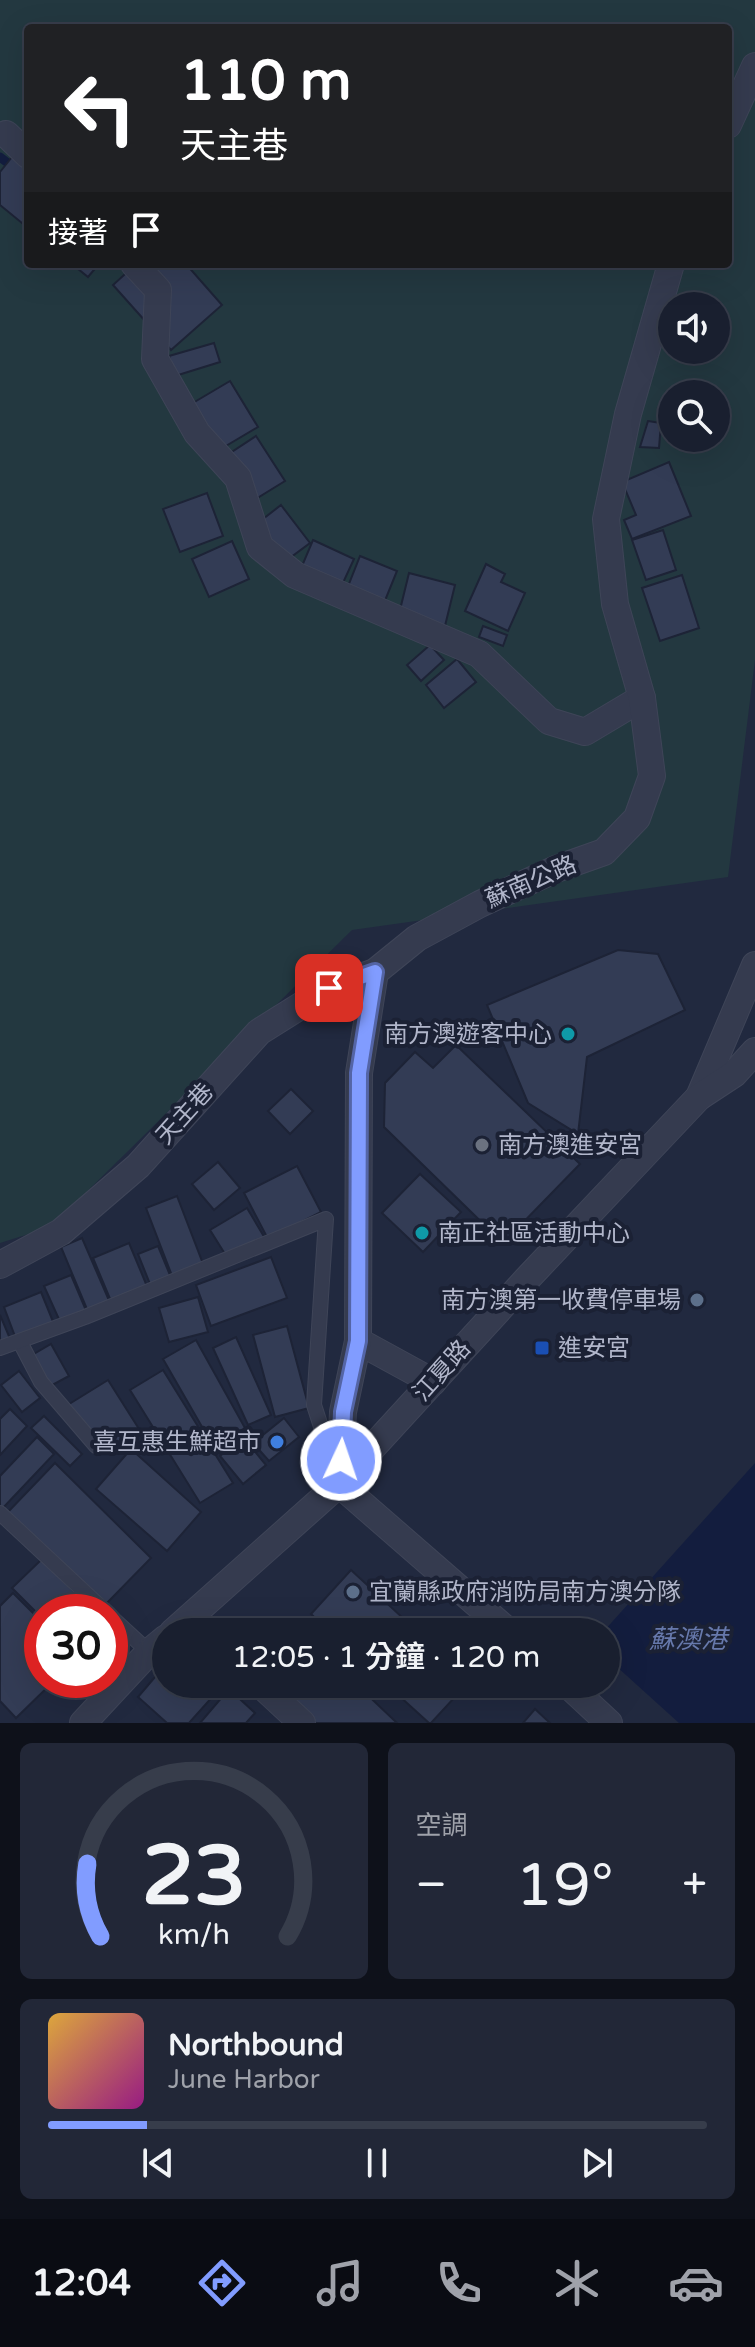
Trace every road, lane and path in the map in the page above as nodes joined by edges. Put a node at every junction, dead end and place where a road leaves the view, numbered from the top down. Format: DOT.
graph roads {
  1 [pos="755,66"];
  2 [pos="732,116"];
  3 [pos="6,134"];
  4 [pos="24,151"];
  5 [pos="138,268"];
  6 [pos="670,268"];
  7 [pos="642,698"];
  8 [pos="755,965"];
  9 [pos="375,972"];
  10 [pos="755,1051"];
  11 [pos="699,1097"];
  12 [pos="0,1265"];
  13 [pos="358,1341"];
  14 [pos="20,1342"];
  15 [pos="0,1348"];
  16 [pos="433,1382"];
  17 [pos="96,1446"];
  18 [pos="339,1484"];
  19 [pos="0,1513"];
  20 [pos="87,1594"];
  21 [pos="198,1618"];
  22 [pos="493,1618"];
  23 [pos="128,1627"];
  24 [pos="152,1642"];
  25 [pos="152,1650"];
  26 [pos="275,1698"];
  27 [pos="582,1698"];
  28 [pos="83,1723"];
  29 [pos="302,1723"];
  30 [pos="609,1723"];
  1 -- 2 [label="street"];
  3 -- 4 [label="street"];
  5 -- 7 [label="street"];
  6 -- 7 [label="street, 蘇南公路"];
  7 -- 9 [label="street, 蘇南公路"];
  8 -- 11 [label="street, 江夏路"];
  9 -- 12 [label="street, 天主巷"];
  9 -- 13 [label="street"];
  10 -- 11 [label="street, 江夏路"];
  11 -- 16 [label="street, 江夏路"];
  13 -- 16 [label="street"];
  13 -- 18 [label="street"];
  14 -- 15 [label="lane"];
  14 -- 17 [label="lane"];
  14 -- 18 [label="lane"];
  16 -- 18 [label="street, 江夏路"];
  18 -- 21 [label="street, 江夏路"];
  18 -- 22 [label="street"];
  19 -- 20 [label="lane"];
  23 -- 24 [label="lane"];
  25 -- 28 [label="street"];
  26 -- 29 [label="street"];
  27 -- 30 [label="street"];
}
